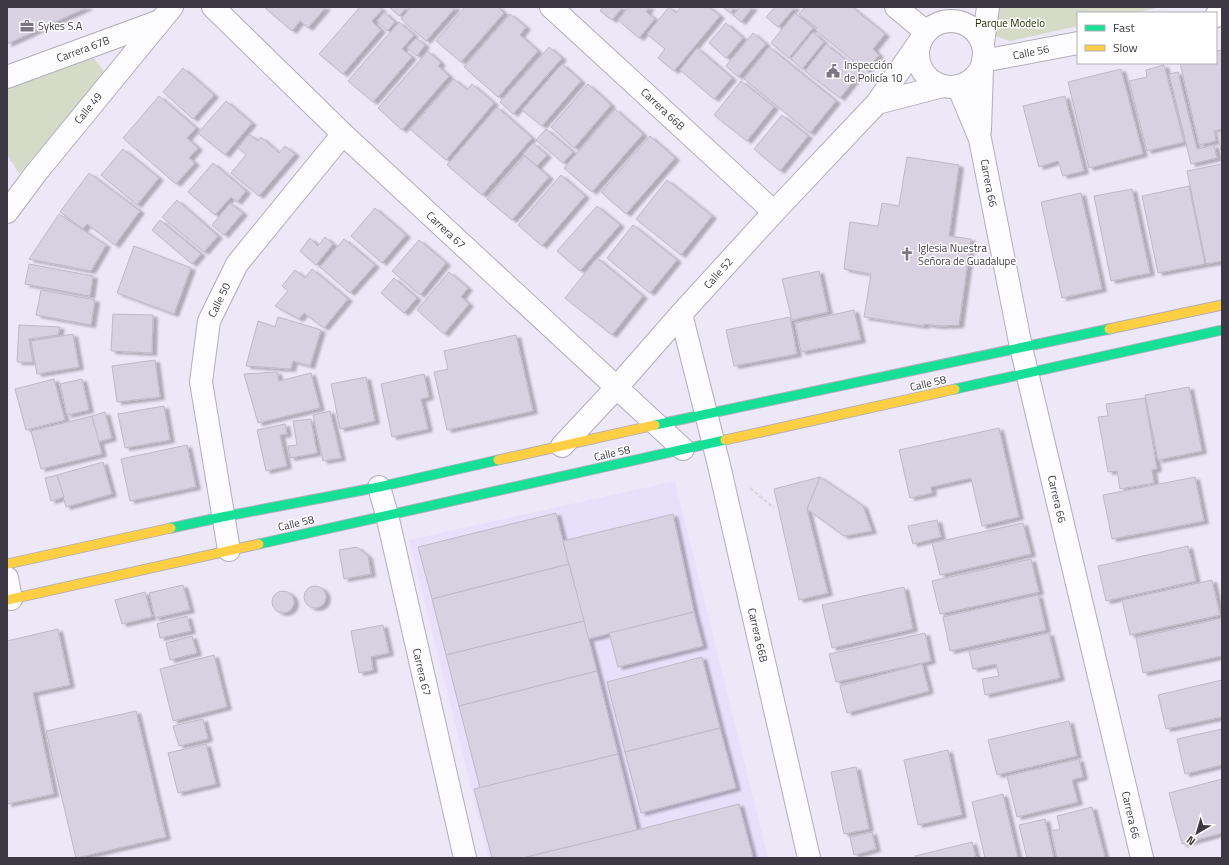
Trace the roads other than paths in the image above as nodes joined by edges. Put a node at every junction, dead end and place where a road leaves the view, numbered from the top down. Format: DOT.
graph roads {
  1 [pos="212,7"];
  2 [pos="551,7"];
  3 [pos="896,7"];
  4 [pos="988,7"];
  5 [pos="165,14"];
  6 [pos="951,14"];
  7 [pos="924,35"];
  8 [pos="1077,43"];
  9 [pos="983,57"];
  10 [pos="7,77"];
  11 [pos="950,86"];
  12 [pos="877,103"];
  13 [pos="344,134"];
  14 [pos="980,139"];
  15 [pos="7,212"];
  16 [pos="774,212"];
  17 [pos="1222,305"];
  18 [pos="681,314"];
  19 [pos="1222,330"];
  20 [pos="1021,347"];
  21 [pos="1027,373"];
  22 [pos="616,387"];
  23 [pos="707,413"];
  24 [pos="657,424"];
  25 [pos="714,443"];
  26 [pos="562,446"];
  27 [pos="683,449"];
  28 [pos="379,487"];
  29 [pos="387,515"];
  30 [pos="222,517"];
  31 [pos="229,550"];
  32 [pos="7,564"];
  33 [pos="8,592"];
  34 [pos="465,858"];
  35 [pos="809,858"];
  36 [pos="1142,858"];
  1 -- 13 [label="street, Carrera 67"];
  2 -- 16 [label="street, Carrera 66B"];
  3 -- 7 [label="street"];
  4 -- 9 [label="street"];
  5 -- 10 [label="street, Carrera 67B"];
  5 -- 15 [label="street, Calle 49"];
  6 -- 7 [label="street, Calle 52"];
  6 -- 9 [label="street, Calle 52"];
  7 -- 11 [label="street"];
  7 -- 12 [label="street, Calle 52"];
  8 -- 9 [label="street, Calle 56"];
  9 -- 11 [label="street"];
  9 -- 14 [label="street, Carrera 66"];
  11 -- 12 [label="street"];
  11 -- 14 [label="street, Carrera 66"];
  12 -- 16 [label="street, Calle 52"];
  13 -- 22 [label="street, Carrera 67"];
  13 -- 30 [label="street, Calle 50"];
  14 -- 20 [label="street, Carrera 66"];
  16 -- 18 [label="street, Calle 52"];
  17 -- 20 [label="street, Calle 58"];
  18 -- 22 [label="street, Calle 52"];
  18 -- 23 [label="street"];
  19 -- 21 [label="street, Calle 58"];
  20 -- 21 [label="street, Carrera 66"];
  20 -- 23 [label="street, Calle 58"];
  21 -- 25 [label="street, Calle 58"];
  21 -- 36 [label="street, Carrera 66"];
  22 -- 24 [label="street, Carrera 67"];
  22 -- 26 [label="street, Calle 52"];
  23 -- 24 [label="street, Calle 58"];
  23 -- 25 [label="street, Carrera 66B"];
  24 -- 26 [label="street, Calle 58"];
  24 -- 27 [label="street, Carrera 67"];
  25 -- 27 [label="street, Calle 58"];
  25 -- 35 [label="street, Carrera 66B"];
  26 -- 28 [label="street, Calle 58"];
  27 -- 29 [label="street, Calle 58"];
  28 -- 29 [label="street, Carrera 67"];
  28 -- 30 [label="street, Calle 58"];
  29 -- 31 [label="street, Calle 58"];
  29 -- 34 [label="street, Carrera 67"];
  30 -- 31 [label="street, Calle 50"];
  30 -- 32 [label="street, Calle 58"];
  31 -- 33 [label="street, Calle 58"];
}
